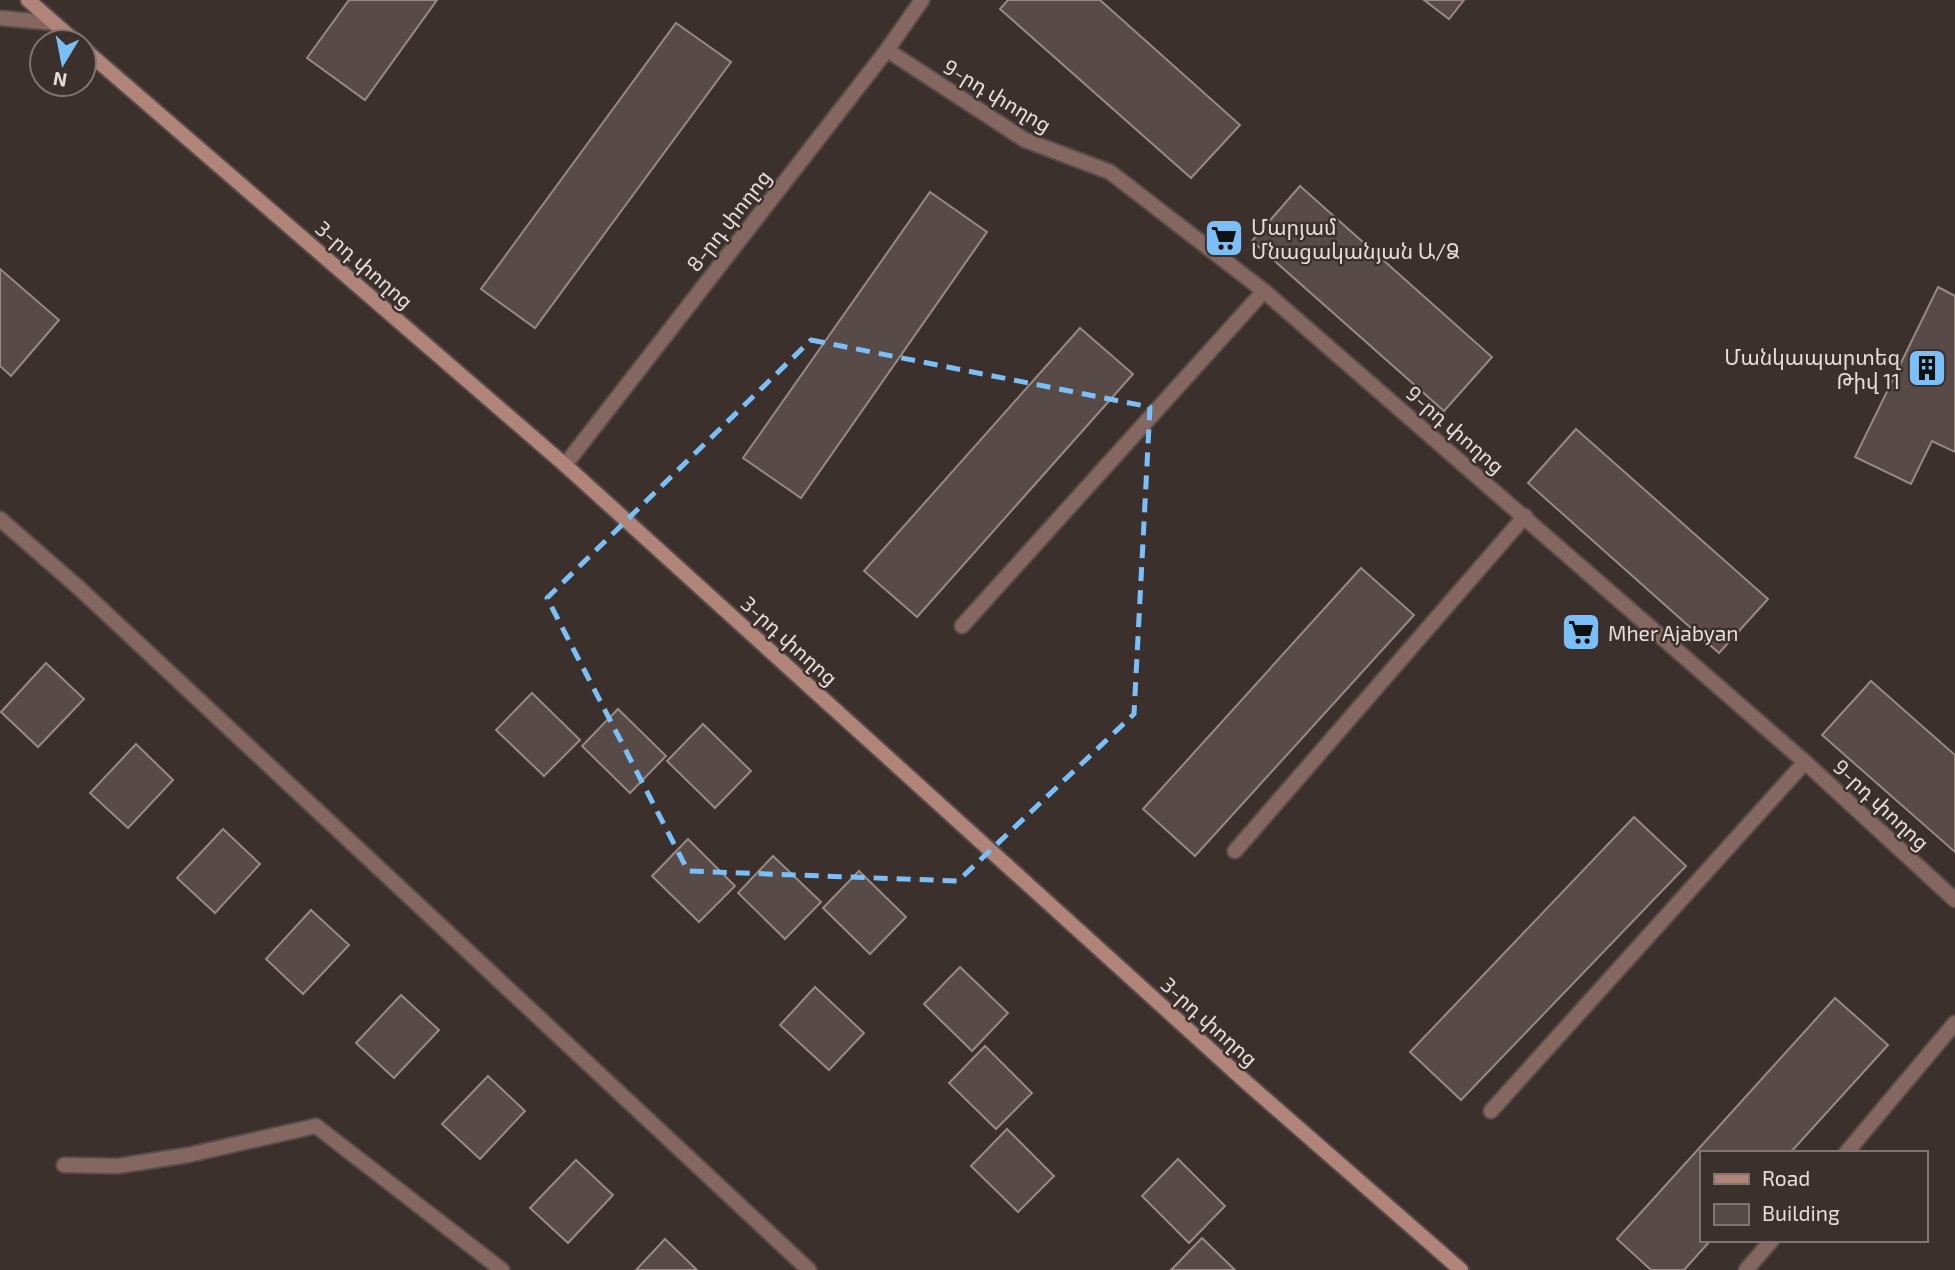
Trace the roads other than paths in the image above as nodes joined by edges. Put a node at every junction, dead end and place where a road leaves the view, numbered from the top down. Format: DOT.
graph roads {
  1 [pos="28,0"];
  2 [pos="922,0"];
  3 [pos="0,18"];
  4 [pos="54,23"];
  5 [pos="60,28"];
  6 [pos="887,50"];
  7 [pos="98,61"];
  8 [pos="1264,291"];
  9 [pos="565,465"];
  10 [pos="1525,516"];
  11 [pos="0,519"];
  12 [pos="962,626"];
  13 [pos="1805,762"];
  14 [pos="1235,851"];
  15 [pos="1955,900"];
  16 [pos="1955,1024"];
  17 [pos="1491,1111"];
  18 [pos="1848,1151"];
  19 [pos="64,1165"];
  20 [pos="1770,1242"];
  21 [pos="502,1270"];
  22 [pos="809,1270"];
  23 [pos="1461,1270"];
  24 [pos="1746,1270"];
  1 -- 4 [label="street"];
  2 -- 6 [label="street, 8-րդ փողոց"];
  3 -- 4 [label="street"];
  4 -- 5 [label="street"];
  6 -- 8 [label="street, 9-րդ փողոց"];
  6 -- 9 [label="street, 8-րդ փողոց"];
  7 -- 9 [label="street, 3-րդ փողոց"];
  8 -- 10 [label="street, 9-րդ փողոց"];
  8 -- 12 [label="street"];
  9 -- 23 [label="street, 3-րդ փողոց"];
  10 -- 13 [label="street, 9-րդ փողոց"];
  10 -- 14 [label="street"];
  11 -- 22 [label="street"];
  13 -- 15 [label="street, 9-րդ փողոց"];
  13 -- 17 [label="street"];
  16 -- 18 [label="street"];
  19 -- 21 [label="street"];
  20 -- 24 [label="street"];
}
